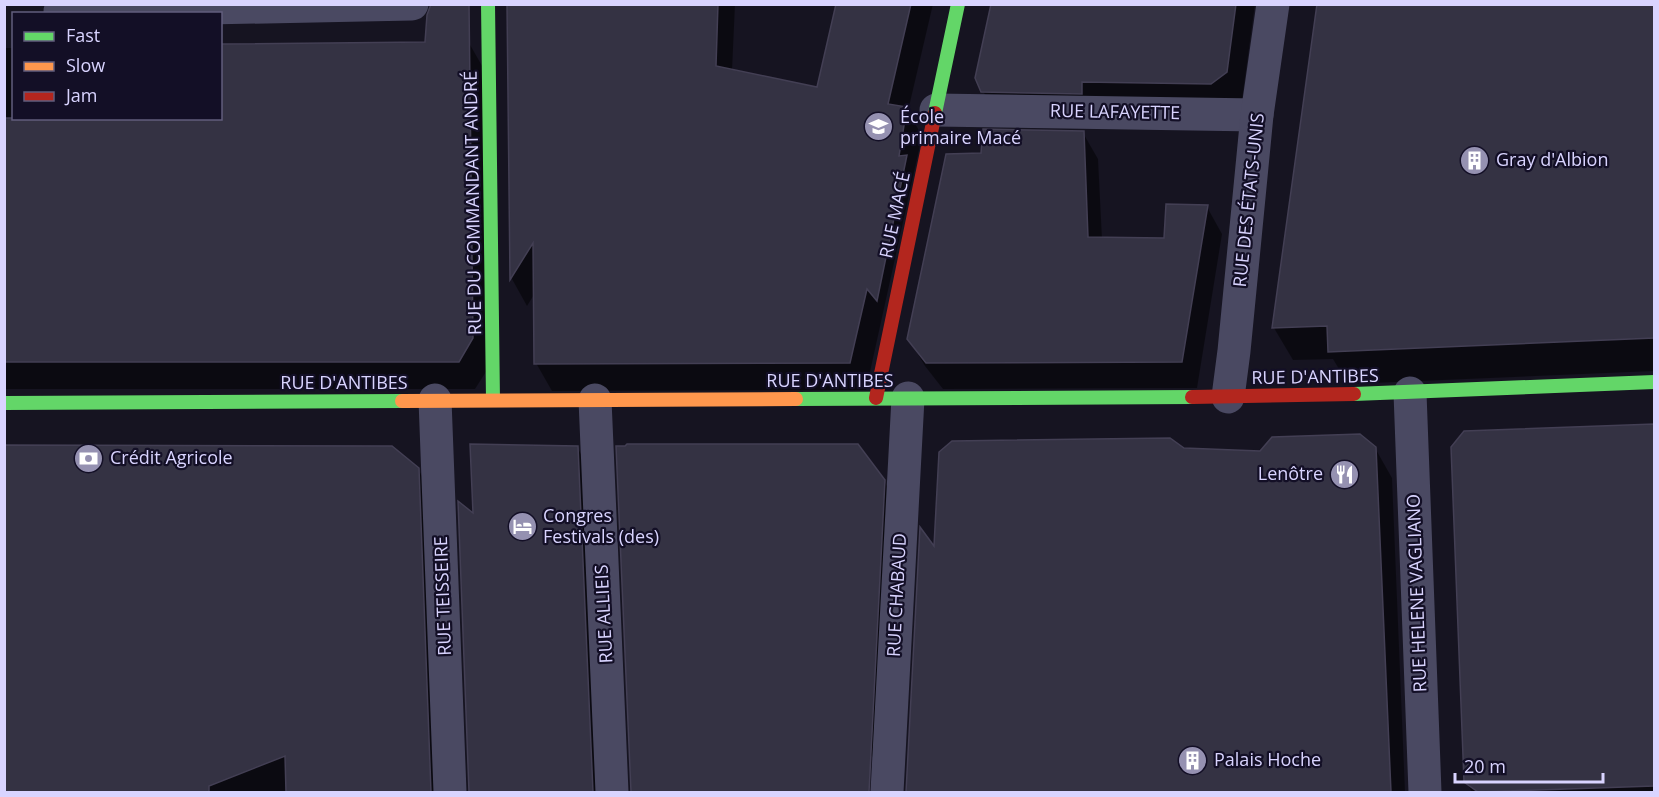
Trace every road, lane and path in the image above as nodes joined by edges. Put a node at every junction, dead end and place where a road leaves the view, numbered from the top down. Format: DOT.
graph roads {
  1 [pos="412,4"];
  2 [pos="488,4"];
  3 [pos="958,4"];
  4 [pos="1273,4"];
  5 [pos="60,11"];
  6 [pos="936,110"];
  7 [pos="1257,115"];
  8 [pos="1654,382"];
  9 [pos="1410,393"];
  10 [pos="1228,397"];
  11 [pos="876,398"];
  12 [pos="908,399"];
  13 [pos="435,400"];
  14 [pos="493,400"];
  15 [pos="595,400"];
  16 [pos="4,403"];
  17 [pos="450,792"];
  18 [pos="612,792"];
  19 [pos="887,792"];
  20 [pos="1425,792"];
  1 -- 5 [label="street"];
  2 -- 14 [label="street, RUE DU COMMANDANT ANDRÉ"];
  3 -- 6 [label="street, RUE MACÉ"];
  4 -- 7 [label="street, RUE DES ÉTATS-UNIS"];
  6 -- 7 [label="street, RUE LAFAYETTE"];
  6 -- 11 [label="street, RUE MACÉ"];
  7 -- 10 [label="street, RUE DES ÉTATS-UNIS"];
  8 -- 9 [label="street, RUE D'ANTIBES"];
  9 -- 10 [label="street, RUE D'ANTIBES"];
  9 -- 20 [label="street, RUE HELENE VAGLIANO"];
  10 -- 12 [label="street, RUE D'ANTIBES"];
  11 -- 12 [label="street, RUE D'ANTIBES"];
  11 -- 15 [label="street, RUE D'ANTIBES"];
  12 -- 19 [label="street, RUE CHABAUD"];
  13 -- 14 [label="street, RUE D'ANTIBES"];
  13 -- 16 [label="street, RUE D'ANTIBES"];
  13 -- 17 [label="street, RUE TEISSEIRE"];
  14 -- 15 [label="street, RUE D'ANTIBES"];
  15 -- 18 [label="street, RUE ALLIEIS"];
}
